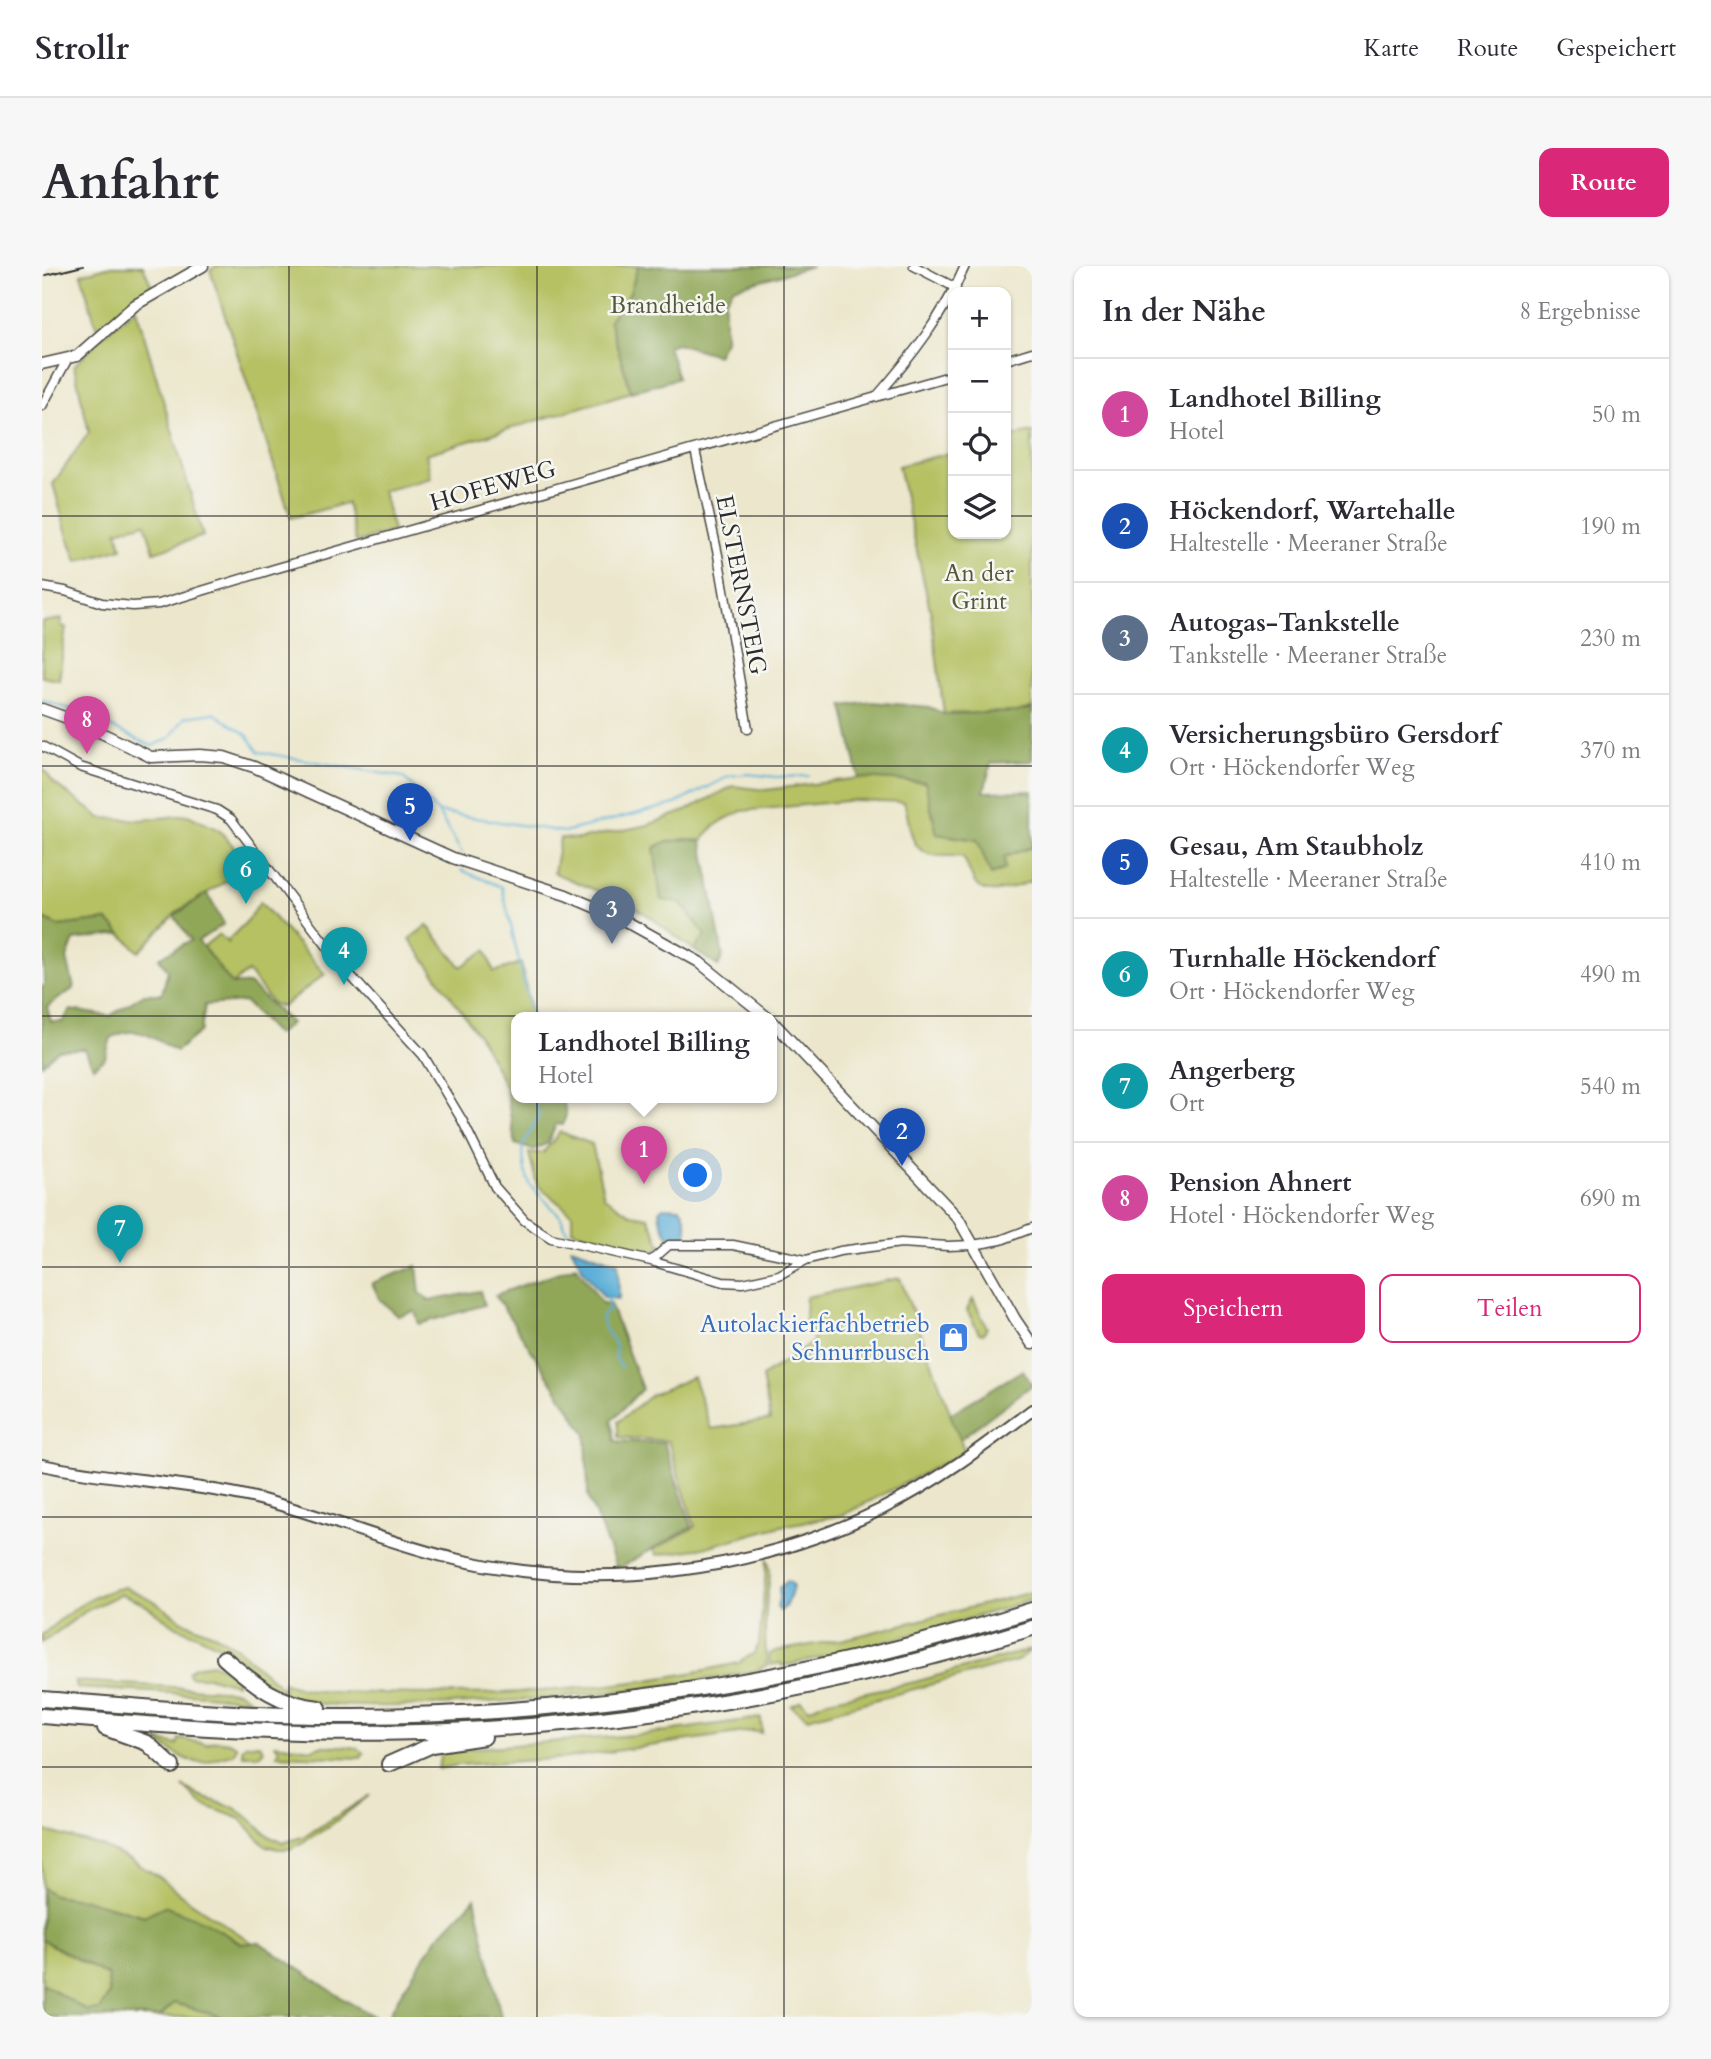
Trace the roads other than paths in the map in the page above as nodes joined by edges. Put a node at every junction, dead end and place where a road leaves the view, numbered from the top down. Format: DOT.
graph roads {
  1 [pos="203,266"];
  2 [pos="914,266"];
  3 [pos="965,266"];
  4 [pos="954,287"];
  5 [pos="956,287"];
  6 [pos="948,302"];
  7 [pos="1032,352"];
  8 [pos="1011,358"];
  9 [pos="67,360"];
  10 [pos="42,364"];
  11 [pos="948,376"];
  12 [pos="876,398"];
  13 [pos="42,405"];
  14 [pos="695,450"];
  15 [pos="42,587"];
  16 [pos="42,709"];
  17 [pos="748,729"];
  18 [pos="42,746"];
  19 [pos="761,1012"];
  20 [pos="777,1026"];
  21 [pos="1032,1228"];
  22 [pos="973,1245"];
  23 [pos="806,1260"];
  24 [pos="651,1261"];
  25 [pos="1032,1344"];
  26 [pos="1032,1410"];
  27 [pos="42,1465"];
  28 [pos="1032,1611"];
  29 [pos="1032,1628"];
  30 [pos="224,1658"];
  31 [pos="42,1699"];
  32 [pos="42,1716"];
  33 [pos="354,1716"];
  34 [pos="67,1718"];
  35 [pos="510,1728"];
  36 [pos="389,1764"];
  37 [pos="172,1766"];
  1 -- 9 [label="street"];
  2 -- 4 [label="street"];
  3 -- 5 [label="street"];
  6 -- 12 [label="street"];
  7 -- 8 [label="street"];
  9 -- 10 [label="street"];
  9 -- 13 [label="street"];
  11 -- 12 [label="street, HOFEWEG"];
  12 -- 14 [label="street, HOFEWEG"];
  14 -- 15 [label="street, HOFEWEG"];
  14 -- 17 [label="street, ELSTERNSTEIG"];
  16 -- 19 [label="street"];
  18 -- 24 [label="street"];
  20 -- 22 [label="street"];
  21 -- 22 [label="street"];
  22 -- 23 [label="street"];
  22 -- 25 [label="street"];
  23 -- 24 [label="street"];
  23 -- 24 [label="street"];
  26 -- 27 [label="main road"];
  28 -- 33 [label="highway"];
  29 -- 35 [label="highway"];
  30 -- 33 [label="highway"];
  31 -- 33 [label="highway"];
  32 -- 34 [label="highway"];
  34 -- 35 [label="highway"];
  34 -- 37 [label="highway"];
  35 -- 36 [label="highway"];
}
